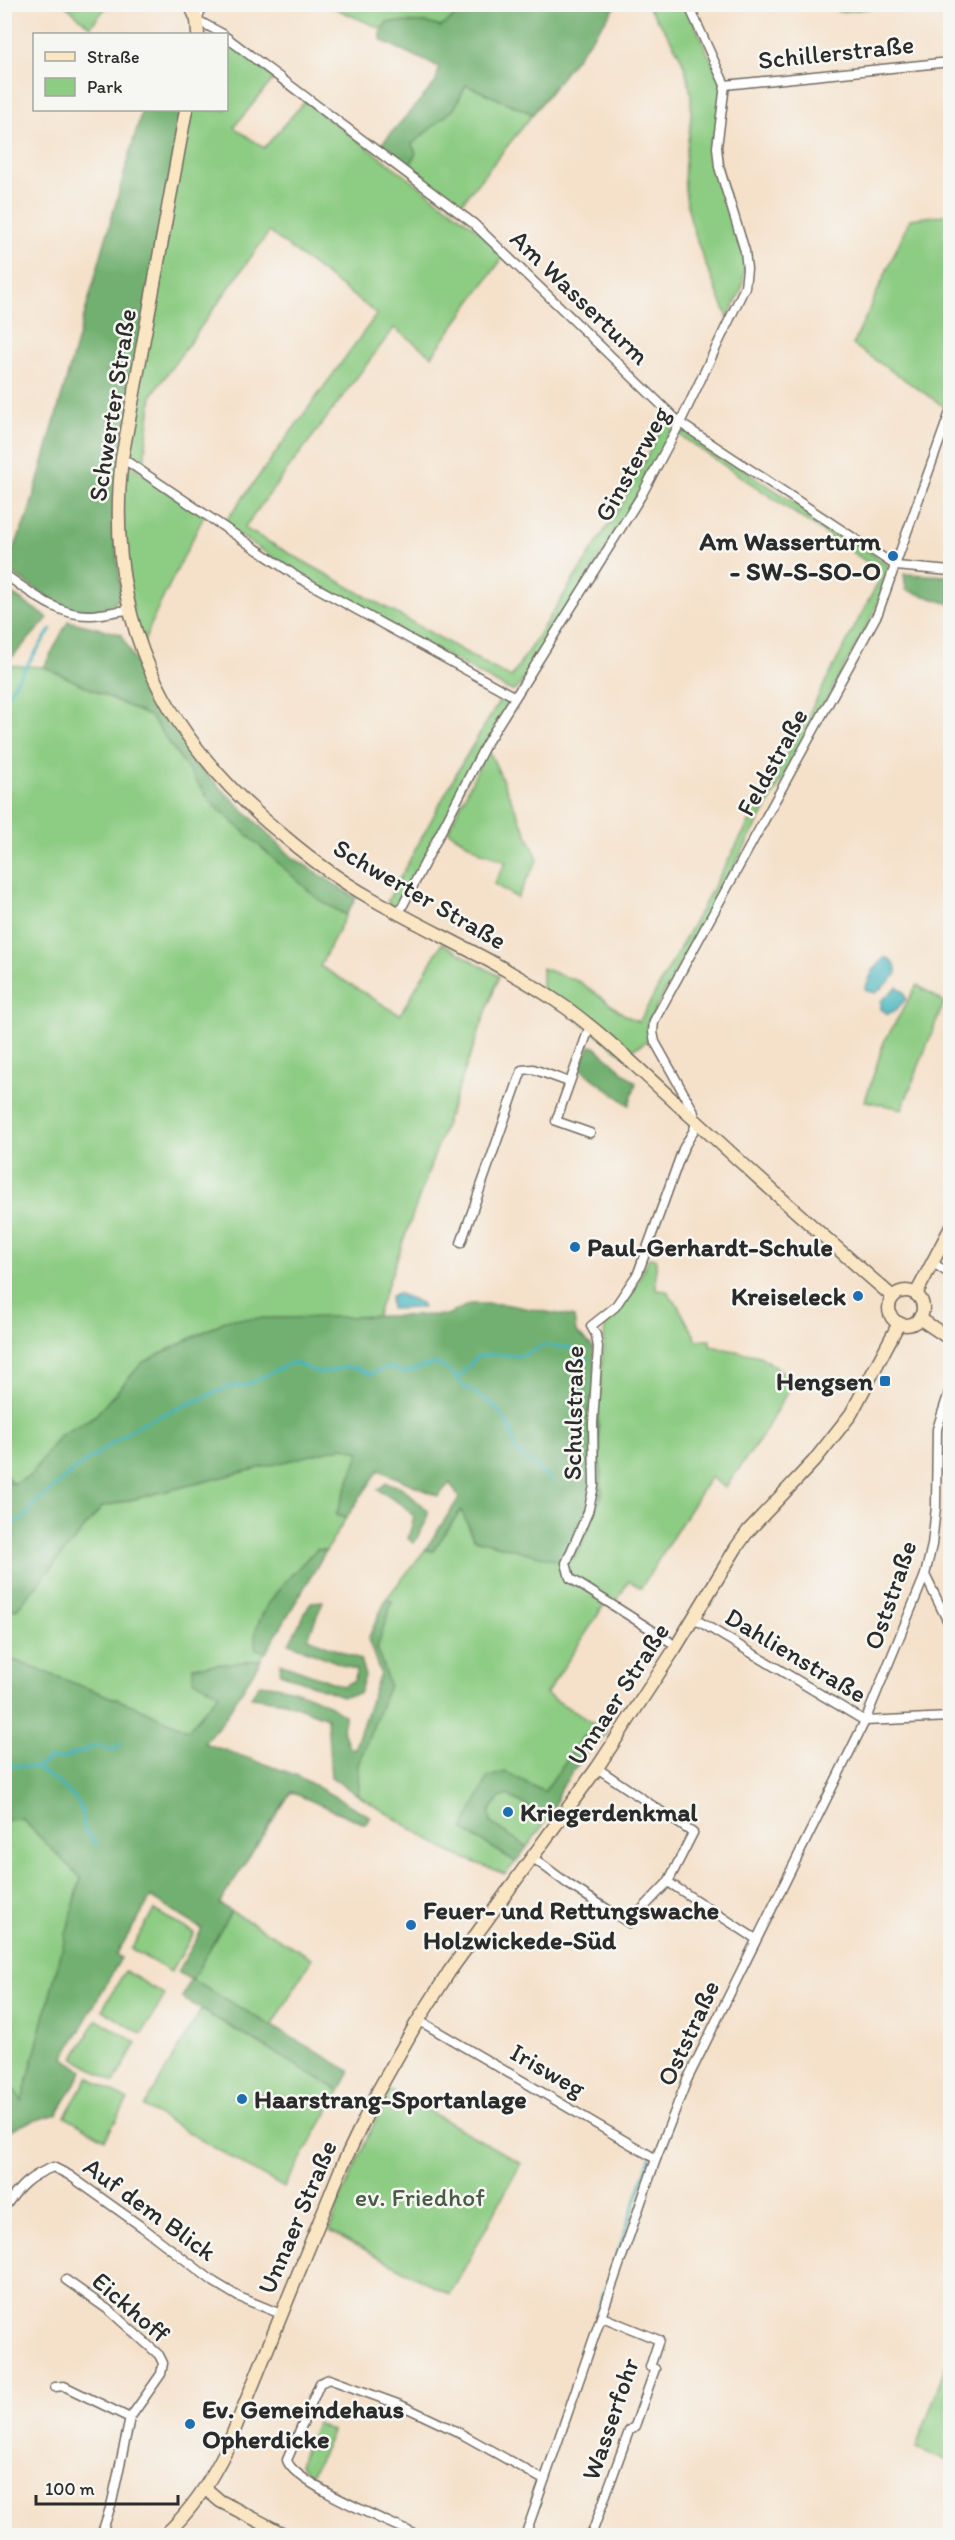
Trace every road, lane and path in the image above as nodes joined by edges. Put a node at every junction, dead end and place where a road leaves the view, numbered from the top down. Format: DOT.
graph roads {
  1 [pos="190,4"];
  2 [pos="203,4"];
  3 [pos="688,4"];
  4 [pos="197,20"];
  5 [pos="198,33"];
  6 [pos="221,33"];
  7 [pos="228,39"];
  8 [pos="951,62"];
  9 [pos="725,85"];
  10 [pos="186,111"];
  11 [pos="951,412"];
  12 [pos="680,423"];
  13 [pos="122,458"];
  14 [pos="896,566"];
  15 [pos="951,571"];
  16 [pos="4,574"];
  17 [pos="129,610"];
  18 [pos="515,697"];
  19 [pos="399,913"];
  20 [pos="590,1026"];
  21 [pos="569,1082"];
  22 [pos="696,1121"];
  23 [pos="590,1133"];
  24 [pos="951,1229"];
  25 [pos="461,1243"];
  26 [pos="933,1263"];
  27 [pos="951,1274"];
  28 [pos="916,1294"];
  29 [pos="893,1297"];
  30 [pos="919,1318"];
  31 [pos="899,1323"];
  32 [pos="951,1339"];
  33 [pos="951,1389"];
  34 [pos="925,1575"];
  35 [pos="692,1621"];
  36 [pos="951,1626"];
  37 [pos="669,1641"];
  38 [pos="951,1717"];
  39 [pos="865,1721"];
  40 [pos="597,1768"];
  41 [pos="532,1857"];
  42 [pos="668,1882"];
  43 [pos="756,1939"];
  44 [pos="418,2020"];
  45 [pos="656,2159"];
  46 [pos="4,2208"];
  47 [pos="66,2280"];
  48 [pos="281,2314"];
  49 [pos="602,2317"];
  50 [pos="55,2387"];
  51 [pos="130,2418"];
  52 [pos="544,2481"];
  53 [pos="206,2489"];
  54 [pos="101,2535"];
  55 [pos="164,2535"];
  56 [pos="287,2535"];
  57 [pos="419,2535"];
  58 [pos="525,2535"];
  59 [pos="591,2535"];
  1 -- 4 [label="main road"];
  2 -- 4 [label="street"];
  3 -- 9 [label="street"];
  4 -- 5 [label="main road"];
  4 -- 6 [label="street"];
  7 -- 12 [label="street, Am Wasserturm"];
  8 -- 9 [label="street, Schillerstraße"];
  9 -- 12 [label="street, Ginsterweg"];
  10 -- 13 [label="main road, Schwerter Straße"];
  11 -- 14 [label="street, Feldstraße"];
  12 -- 14 [label="street, Am Wasserturm"];
  12 -- 18 [label="street, Ginsterweg"];
  13 -- 17 [label="main road, Schwerter Straße"];
  13 -- 18 [label="street"];
  14 -- 15 [label="street, Am Wasserturm"];
  14 -- 22 [label="street, Feldstraße"];
  16 -- 17 [label="street"];
  17 -- 19 [label="main road, Schwerter Straße"];
  18 -- 19 [label="street, Ginsterweg"];
  19 -- 20 [label="main road, Schwerter Straße"];
  20 -- 21 [label="street"];
  20 -- 22 [label="main road, Schwerter Straße"];
  21 -- 23 [label="street"];
  21 -- 25 [label="street"];
  22 -- 29 [label="main road, Schwerter Straße"];
  22 -- 37 [label="street, Schulstraße"];
  24 -- 26 [label="main road"];
  26 -- 27 [label="street"];
  26 -- 28 [label="main road"];
  28 -- 29 [label="main road"];
  28 -- 30 [label="main road"];
  29 -- 31 [label="main road"];
  30 -- 31 [label="main road"];
  30 -- 32 [label="main road"];
  31 -- 35 [label="main road, Unnaer Straße"];
  33 -- 34 [label="street, Oststraße"];
  34 -- 36 [label="street"];
  34 -- 39 [label="street, Oststraße"];
  35 -- 39 [label="street, Dahlienstraße"];
  35 -- 40 [label="main road, Unnaer Straße"];
  38 -- 39 [label="street, Dahlienstraße"];
  39 -- 43 [label="street, Oststraße"];
  40 -- 41 [label="main road, Unnaer Straße"];
  40 -- 42 [label="street"];
  41 -- 42 [label="street"];
  41 -- 44 [label="main road, Unnaer Straße"];
  42 -- 43 [label="street"];
  43 -- 45 [label="street, Oststraße"];
  44 -- 45 [label="street, Irisweg"];
  44 -- 48 [label="main road, Unnaer Straße"];
  45 -- 49 [label="street, Oststraße"];
  46 -- 48 [label="street, Auf dem Blick"];
  47 -- 51 [label="street, Eickhoff"];
  48 -- 53 [label="main road, Unnaer Straße"];
  49 -- 52 [label="street, Oststraße"];
  49 -- 59 [label="street, Wasserfohr"];
  50 -- 51 [label="street"];
  51 -- 54 [label="street, Eickhoff"];
  52 -- 57 [label="street"];
  52 -- 58 [label="street, Oststraße"];
  53 -- 55 [label="main road, Unnaer Straße"];
  53 -- 56 [label="main road"];
}
